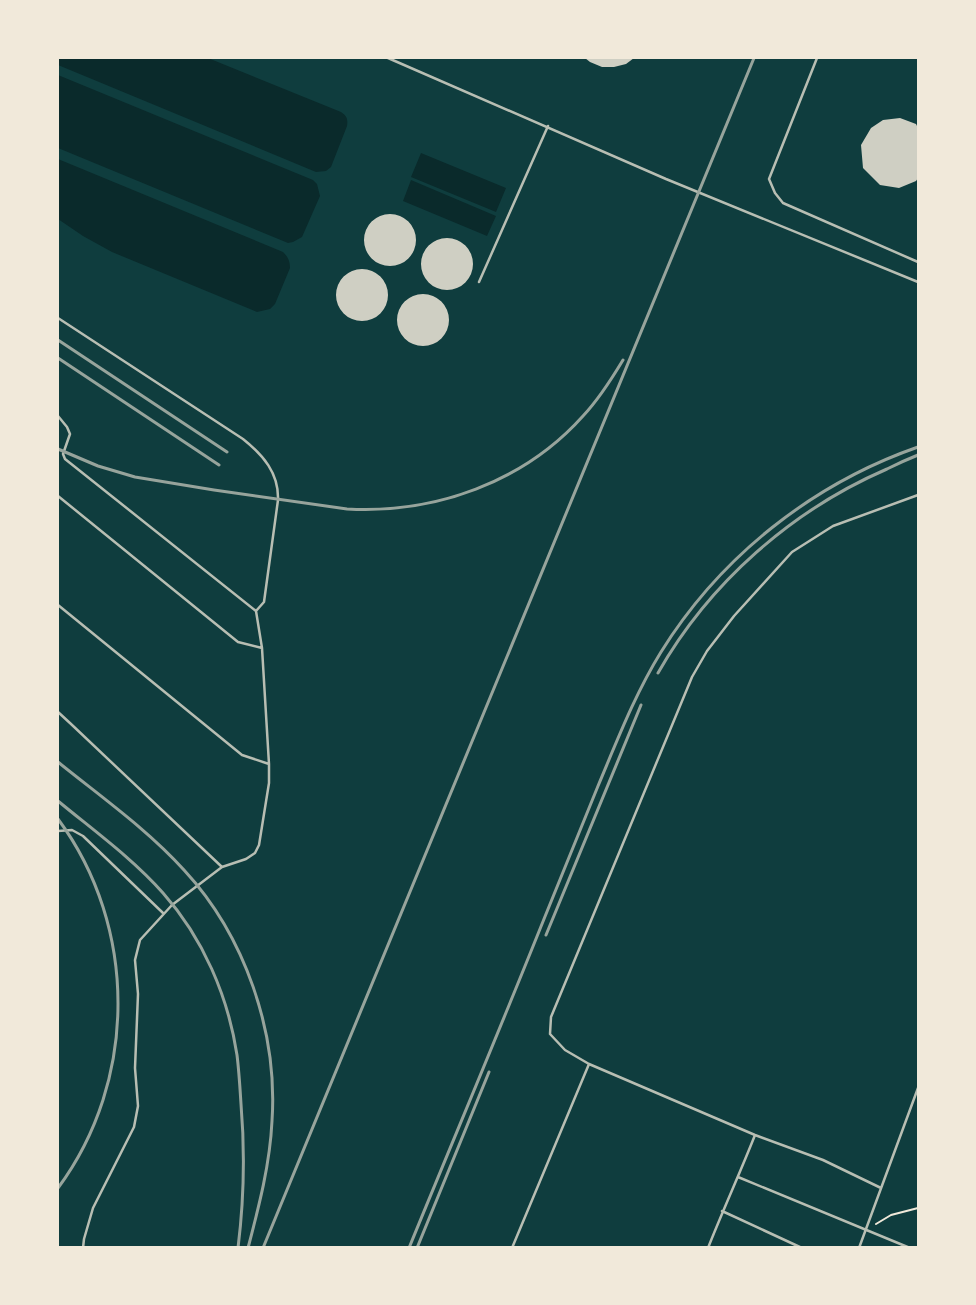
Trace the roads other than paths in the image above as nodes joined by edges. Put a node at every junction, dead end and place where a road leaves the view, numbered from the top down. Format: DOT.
graph roads {
  1 [pos="388,58"];
  2 [pos="817,58"];
  3 [pos="548,126"];
  4 [pos="918,262"];
  5 [pos="479,282"];
  6 [pos="918,282"];
  7 [pos="58,318"];
  8 [pos="58,416"];
  9 [pos="918,495"];
  10 [pos="58,496"];
  11 [pos="58,605"];
  12 [pos="256,611"];
  13 [pos="262,648"];
  14 [pos="58,712"];
  15 [pos="269,764"];
  16 [pos="58,831"];
  17 [pos="222,867"];
  18 [pos="164,914"];
  19 [pos="589,1064"];
  20 [pos="918,1088"];
  21 [pos="755,1135"];
  22 [pos="738,1177"];
  23 [pos="881,1188"];
  24 [pos="722,1211"];
  25 [pos="867,1229"];
  26 [pos="710,1247"];
  27 [pos="83,1248"];
  28 [pos="512,1248"];
  29 [pos="802,1248"];
  30 [pos="859,1248"];
  31 [pos="910,1248"];
  1 -- 3 [label="lane"];
  2 -- 4 [label="lane"];
  3 -- 5 [label="lane"];
  3 -- 6 [label="lane"];
  7 -- 12 [label="lane"];
  8 -- 12 [label="lane"];
  9 -- 19 [label="lane"];
  10 -- 13 [label="lane"];
  11 -- 15 [label="lane"];
  12 -- 13 [label="lane"];
  13 -- 15 [label="lane"];
  14 -- 17 [label="lane"];
  15 -- 17 [label="lane"];
  16 -- 18 [label="lane"];
  17 -- 18 [label="lane"];
  18 -- 27 [label="lane"];
  19 -- 21 [label="lane"];
  19 -- 28 [label="lane"];
  20 -- 23 [label="lane"];
  21 -- 22 [label="lane"];
  21 -- 23 [label="lane"];
  22 -- 24 [label="lane"];
  22 -- 25 [label="lane"];
  23 -- 25 [label="lane"];
  24 -- 26 [label="lane"];
  24 -- 29 [label="lane"];
  25 -- 30 [label="lane"];
  25 -- 31 [label="lane"];
}
